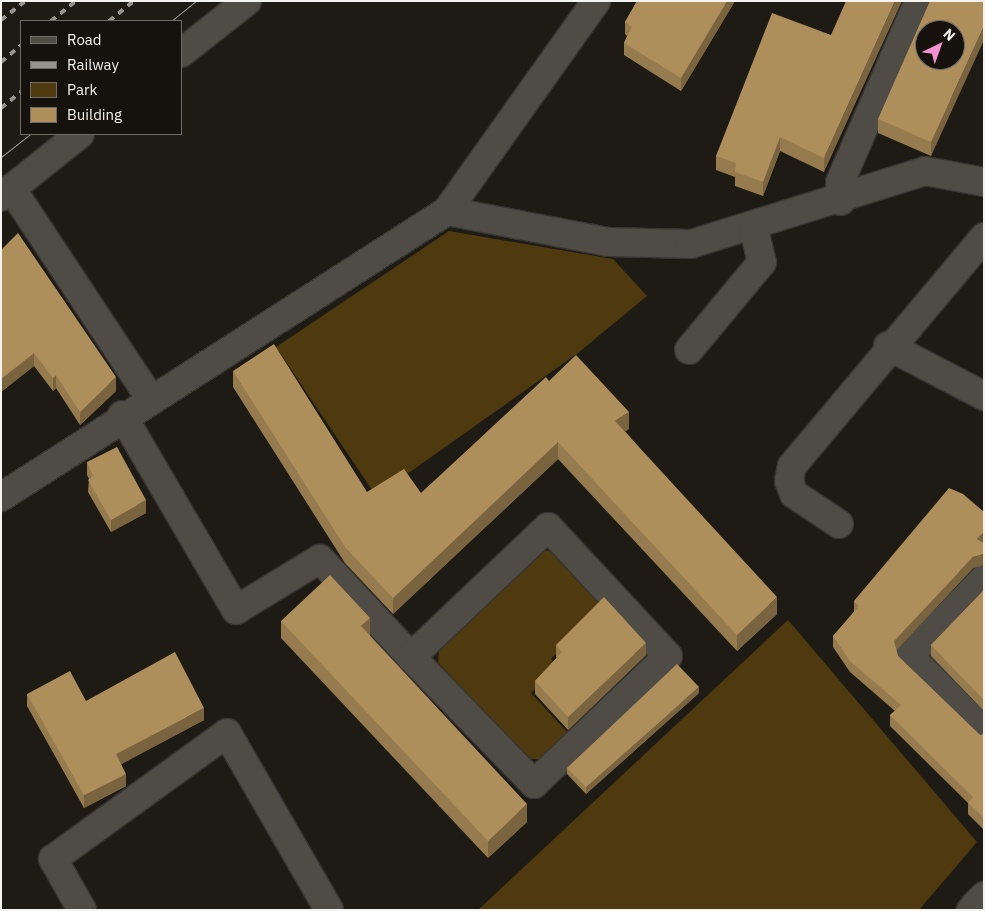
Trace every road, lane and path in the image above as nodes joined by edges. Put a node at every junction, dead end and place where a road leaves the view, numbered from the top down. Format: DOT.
graph roads {
  1 [pos="247,1"];
  2 [pos="596,1"];
  3 [pos="919,1"];
  4 [pos="182,52"];
  5 [pos="79,135"];
  6 [pos="984,182"];
  7 [pos="6,193"];
  8 [pos="841,200"];
  9 [pos="447,210"];
  10 [pos="753,226"];
  11 [pos="984,237"];
  12 [pos="888,346"];
  13 [pos="689,350"];
  14 [pos="984,396"];
  15 [pos="150,398"];
  16 [pos="122,415"];
  17 [pos="1,497"];
  18 [pos="838,524"];
  19 [pos="984,579"];
  20 [pos="411,657"];
  21 [pos="984,731"];
  22 [pos="984,896"];
  23 [pos="82,910"];
  24 [pos="329,910"];
  25 [pos="972,910"];
  1 -- 4 [label="street"];
  2 -- 9 [label="street"];
  3 -- 8 [label="street"];
  5 -- 7 [label="street"];
  6 -- 8 [label="street"];
  7 -- 15 [label="street"];
  8 -- 10 [label="street"];
  9 -- 10 [label="street"];
  9 -- 15 [label="street"];
  10 -- 13 [label="street"];
  11 -- 12 [label="street"];
  12 -- 14 [label="street"];
  12 -- 18 [label="street"];
  15 -- 16 [label="street"];
  16 -- 17 [label="street"];
  16 -- 20 [label="street"];
  19 -- 21 [label="street"];
  20 -- 20 [label="street"];
  22 -- 25 [label="street"];
  23 -- 24 [label="street"];
}
